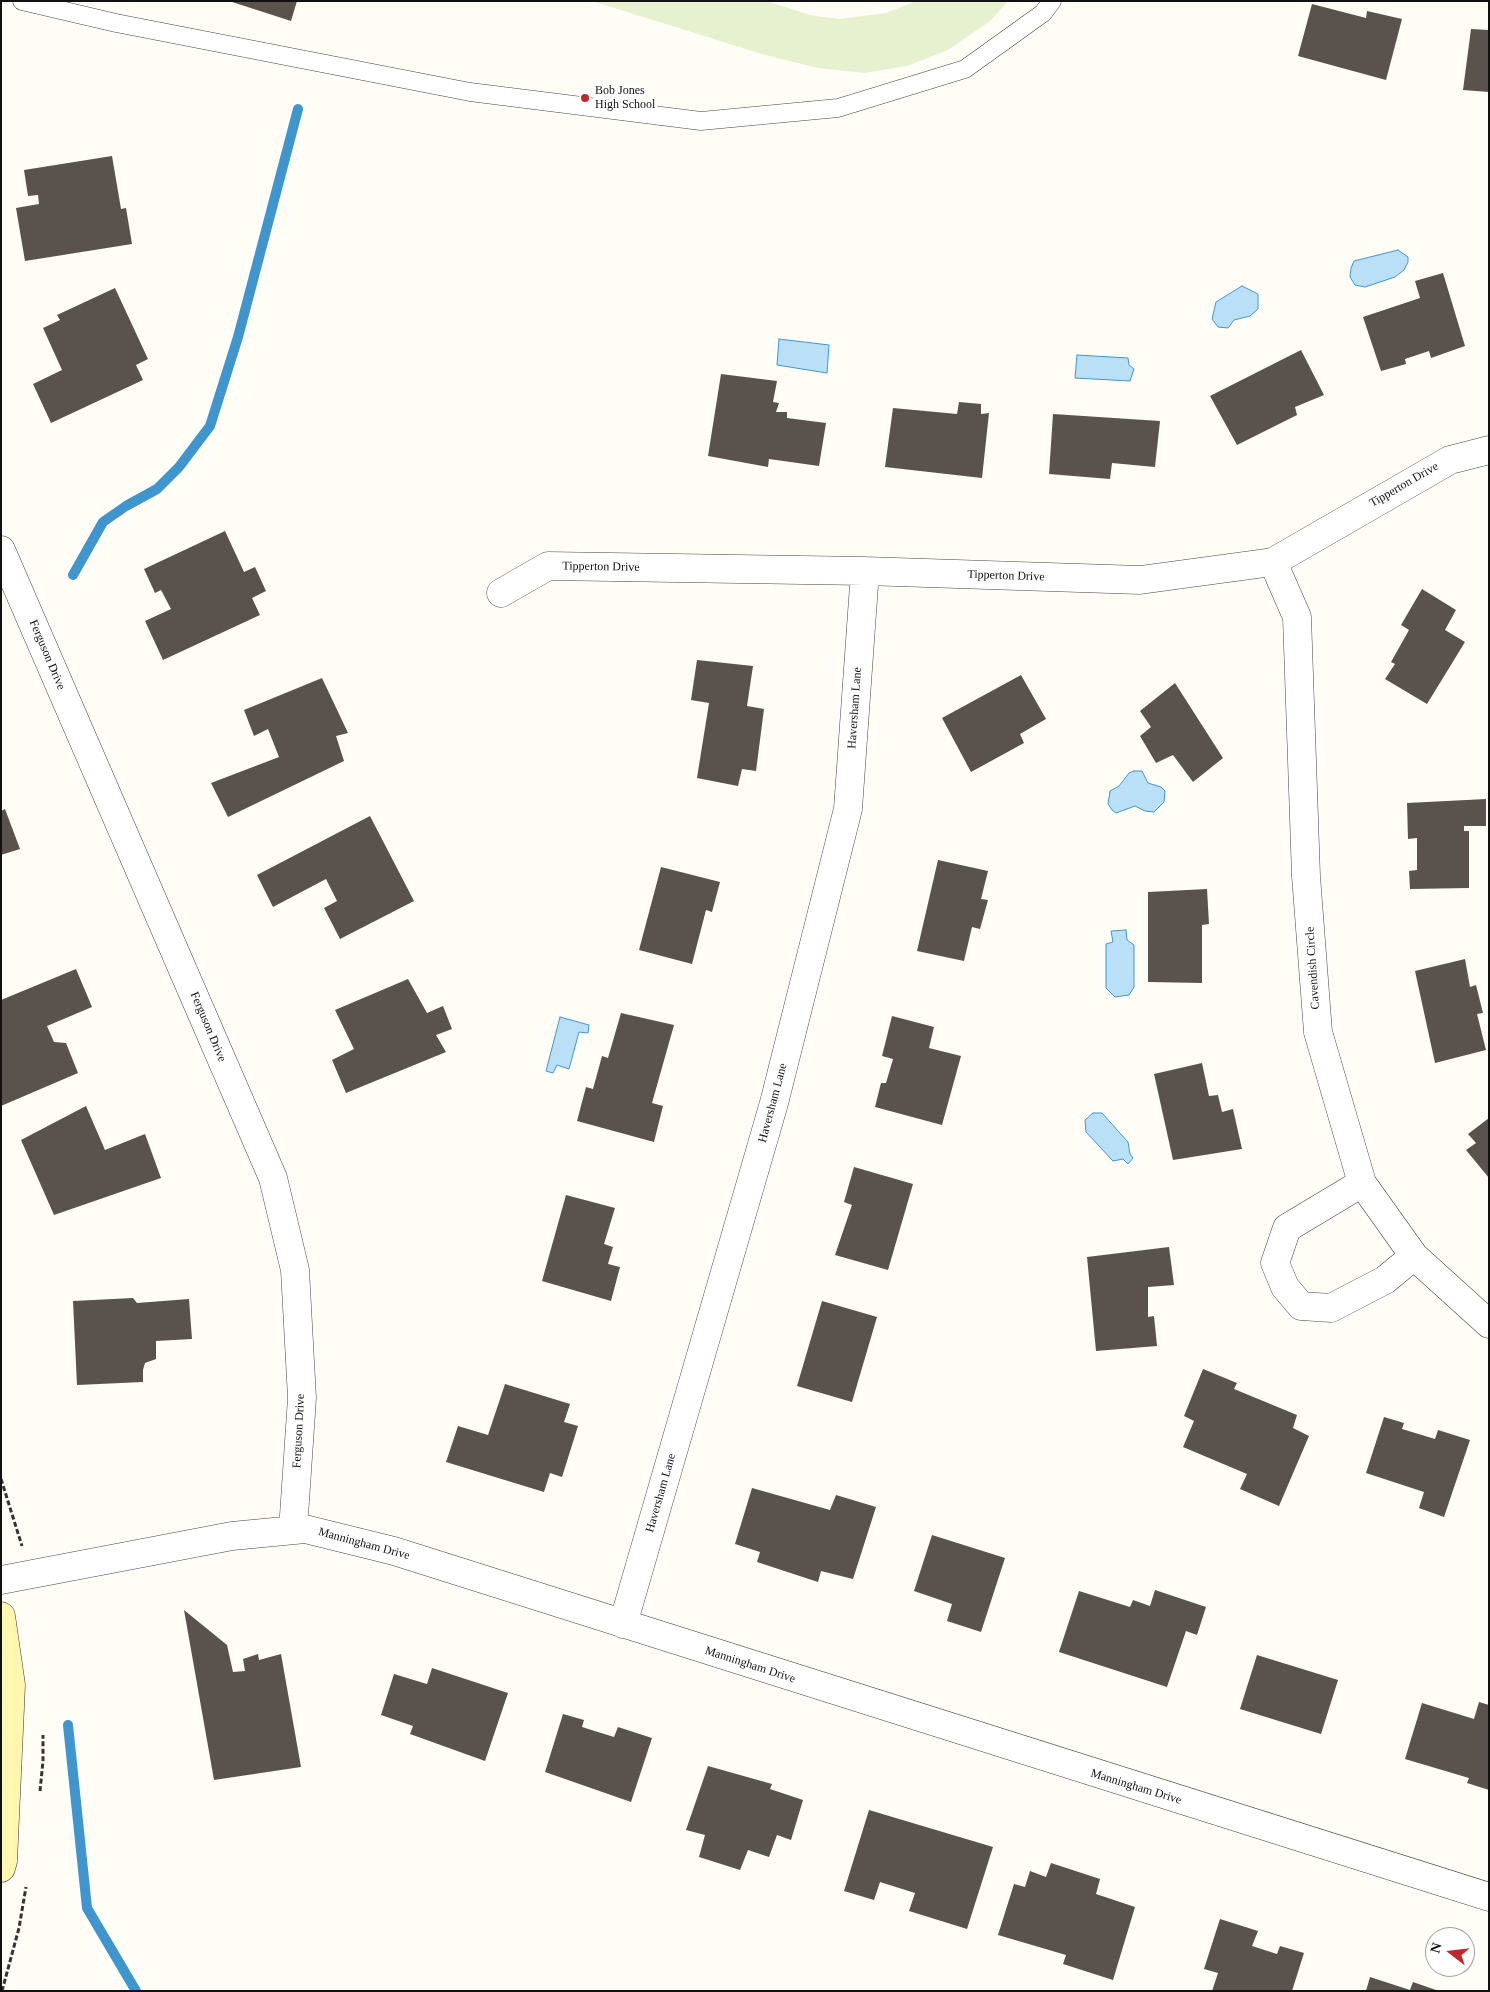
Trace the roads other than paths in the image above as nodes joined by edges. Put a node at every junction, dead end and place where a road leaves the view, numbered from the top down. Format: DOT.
graph roads {
  1 [pos="22,1"];
  2 [pos="1052,1"];
  3 [pos="1489,450"];
  4 [pos="1,550"];
  5 [pos="1273,562"];
  6 [pos="865,571"];
  7 [pos="501,593"];
  8 [pos="1362,1183"];
  9 [pos="1414,1256"];
  10 [pos="1489,1324"];
  11 [pos="293,1530"];
  12 [pos="1,1580"];
  13 [pos="1,1616"];
  14 [pos="623,1624"];
  15 [pos="1,1868"];
  16 [pos="1489,1897"];
  1 -- 2 [label="lane"];
  3 -- 5 [label="street, Tipperton Drive"];
  4 -- 11 [label="street, Ferguson Drive"];
  5 -- 6 [label="street, Tipperton Drive"];
  5 -- 8 [label="street, Cavendish Circle"];
  6 -- 7 [label="street, Tipperton Drive"];
  6 -- 14 [label="street, Haversham Lane"];
  8 -- 9 [label="street, Cavendish Circle"];
  8 -- 9 [label="street"];
  9 -- 10 [label="street, Cavendish Circle"];
  11 -- 12 [label="street, Manningham Drive"];
  11 -- 14 [label="street, Manningham Drive"];
  13 -- 15 [label="street"];
  14 -- 16 [label="street, Manningham Drive"];
}
